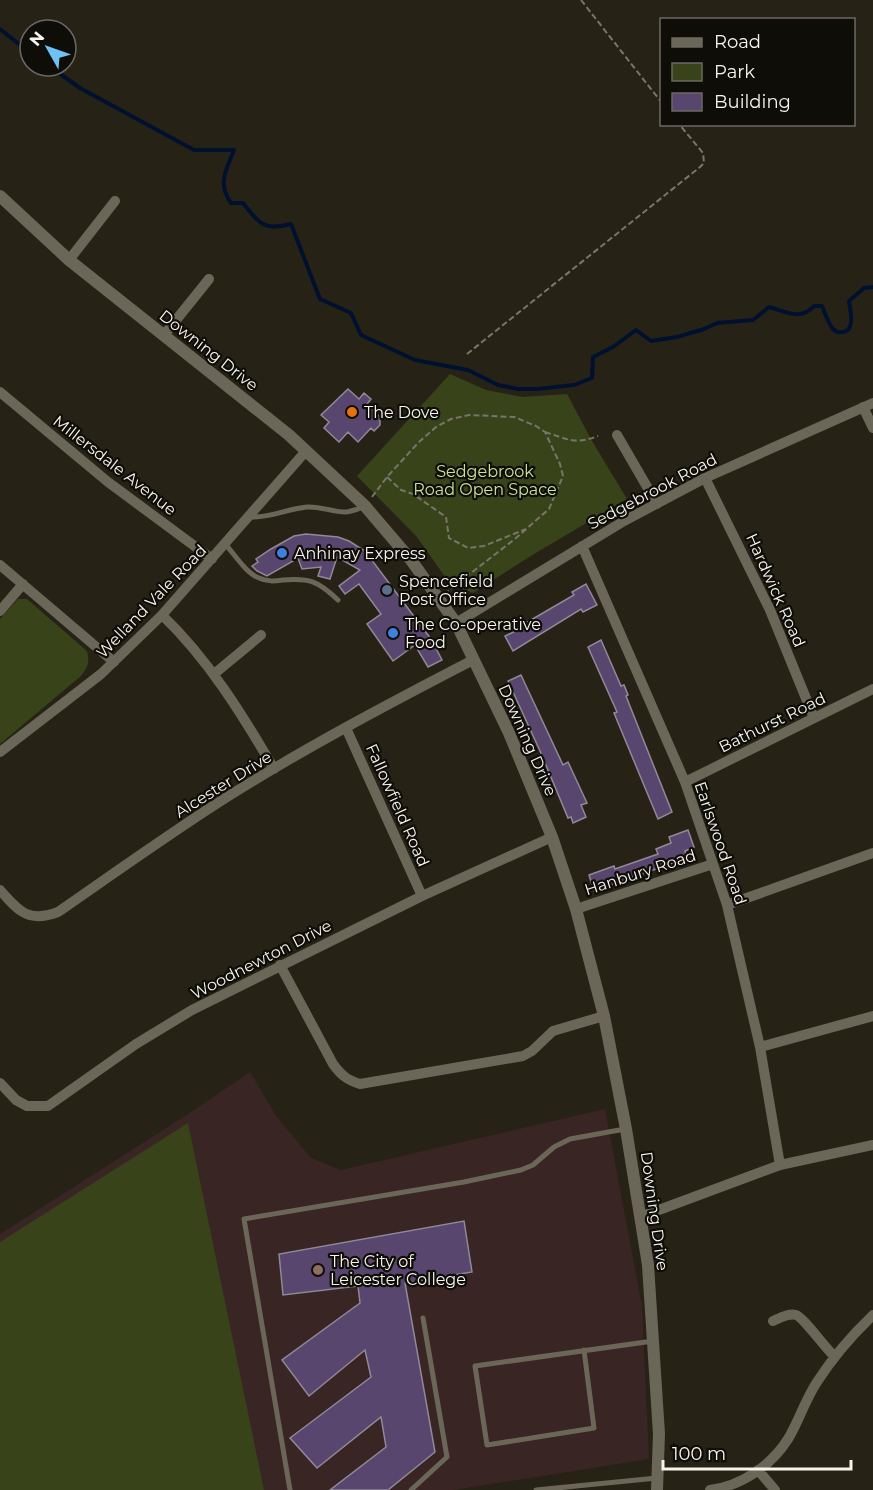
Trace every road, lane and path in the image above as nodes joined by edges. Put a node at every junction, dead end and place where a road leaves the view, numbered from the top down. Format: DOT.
graph roads {
  1 [pos="581,0"];
  2 [pos="660,100"];
  3 [pos="681,126"];
  4 [pos="0,197"];
  5 [pos="115,201"];
  6 [pos="69,260"];
  7 [pos="209,279"];
  8 [pos="164,335"];
  9 [pos="467,354"];
  10 [pos="0,392"];
  11 [pos="868,405"];
  12 [pos="873,428"];
  13 [pos="544,432"];
  14 [pos="617,435"];
  15 [pos="598,436"];
  16 [pos="306,451"];
  17 [pos="387,477"];
  18 [pos="705,477"];
  19 [pos="657,504"];
  20 [pos="365,506"];
  21 [pos="250,517"];
  22 [pos="528,528"];
  23 [pos="226,545"];
  24 [pos="582,546"];
  25 [pos="213,559"];
  26 [pos="0,565"];
  27 [pos="23,584"];
  28 [pos="439,597"];
  29 [pos="338,600"];
  30 [pos="0,610"];
  31 [pos="162,615"];
  32 [pos="456,623"];
  33 [pos="261,636"];
  34 [pos="473,660"];
  35 [pos="114,662"];
  36 [pos="214,674"];
  37 [pos="873,689"];
  38 [pos="814,718"];
  39 [pos="346,728"];
  40 [pos="0,752"];
  41 [pos="274,769"];
  42 [pos="685,782"];
  43 [pos="552,837"];
  44 [pos="873,853"];
  45 [pos="713,864"];
  46 [pos="0,890"];
  47 [pos="422,896"];
  48 [pos="727,905"];
  49 [pos="576,909"];
  50 [pos="280,964"];
  51 [pos="604,1016"];
  52 [pos="873,1016"];
  53 [pos="760,1047"];
  54 [pos="0,1083"];
  55 [pos="626,1129"];
  56 [pos="873,1145"];
  57 [pos="780,1165"];
  58 [pos="640,1217"];
  59 [pos="873,1315"];
  60 [pos="423,1318"];
  61 [pos="773,1321"];
  62 [pos="653,1341"];
  63 [pos="584,1350"];
  64 [pos="835,1357"];
  65 [pos="758,1470"];
  66 [pos="658,1484"];
  67 [pos="290,1490"];
  68 [pos="411,1490"];
  69 [pos="537,1490"];
  70 [pos="710,1490"];
  71 [pos="775,1490"];
  1 -- 2 [label="path"];
  3 -- 9 [label="path"];
  4 -- 6 [label="street, Downing Drive"];
  5 -- 6 [label="street"];
  6 -- 8 [label="street, Downing Drive"];
  7 -- 8 [label="street"];
  8 -- 16 [label="street, Downing Drive"];
  10 -- 25 [label="street, Millersdale Avenue"];
  11 -- 12 [label="street"];
  11 -- 18 [label="street, Sedgebrook Road"];
  13 -- 15 [label="path"];
  13 -- 17 [label="path"];
  13 -- 22 [label="path"];
  14 -- 19 [label="street"];
  16 -- 20 [label="street, Downing Drive"];
  16 -- 21 [label="street, Welland Vale Road"];
  17 -- 20 [label="path"];
  17 -- 22 [label="path"];
  18 -- 19 [label="street, Sedgebrook Road"];
  18 -- 38 [label="street, Hardwick Road"];
  19 -- 24 [label="street, Sedgebrook Road"];
  20 -- 21 [label="lane"];
  20 -- 28 [label="street, Downing Drive"];
  21 -- 23 [label="street, Welland Vale Road"];
  22 -- 28 [label="path"];
  23 -- 25 [label="street, Welland Vale Road"];
  23 -- 29 [label="lane"];
  24 -- 32 [label="street, Sedgebrook Road"];
  24 -- 42 [label="street, Earlswood Road"];
  25 -- 31 [label="street, Welland Vale Road"];
  26 -- 27 [label="street"];
  27 -- 30 [label="street"];
  27 -- 35 [label="street"];
  28 -- 32 [label="street, Downing Drive"];
  31 -- 35 [label="street, Welland Vale Road"];
  31 -- 36 [label="street"];
  32 -- 34 [label="street, Downing Drive"];
  33 -- 36 [label="street"];
  34 -- 39 [label="street, Alcester Drive"];
  34 -- 43 [label="street, Downing Drive"];
  35 -- 40 [label="street, Welland Vale Road"];
  36 -- 41 [label="street"];
  37 -- 38 [label="street, Bathurst Road"];
  38 -- 42 [label="street, Bathurst Road"];
  39 -- 41 [label="street, Alcester Drive"];
  39 -- 47 [label="street, Fallowfield Road"];
  41 -- 46 [label="street, Alcester Drive"];
  42 -- 45 [label="street, Earlswood Road"];
  43 -- 47 [label="street, Woodnewton Drive"];
  43 -- 49 [label="street, Downing Drive"];
  44 -- 48 [label="street"];
  45 -- 48 [label="street, Earlswood Road"];
  45 -- 49 [label="street, Hanbury Road"];
  47 -- 50 [label="street, Woodnewton Drive"];
  48 -- 53 [label="street, Earlswood Road"];
  49 -- 51 [label="street, Downing Drive"];
  50 -- 51 [label="street"];
  50 -- 54 [label="street, Woodnewton Drive"];
  51 -- 55 [label="street, Downing Drive"];
  52 -- 53 [label="street"];
  53 -- 57 [label="street, Earlswood Road"];
  55 -- 58 [label="street, Downing Drive"];
  55 -- 67 [label="lane"];
  56 -- 57 [label="street"];
  57 -- 58 [label="street"];
  58 -- 62 [label="street, Downing Drive"];
  59 -- 64 [label="street"];
  60 -- 68 [label="lane"];
  61 -- 64 [label="street"];
  62 -- 63 [label="lane"];
  62 -- 66 [label="street, Downing Drive"];
  63 -- 63 [label="lane"];
  64 -- 65 [label="street"];
  65 -- 70 [label="street"];
  65 -- 71 [label="street"];
  66 -- 69 [label="lane"];
}
